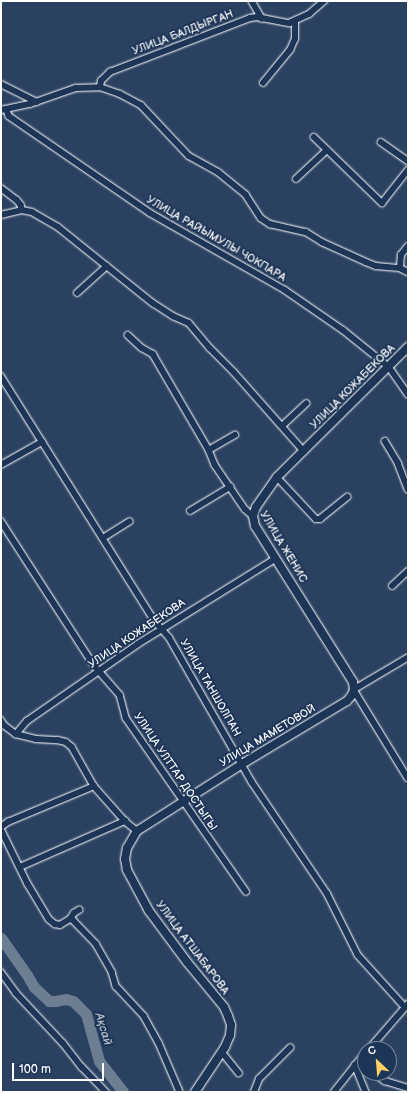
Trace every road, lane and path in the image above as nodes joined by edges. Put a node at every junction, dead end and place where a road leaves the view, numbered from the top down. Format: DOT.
graph roads {
  1 [pos="252,1"];
  2 [pos="324,1"];
  3 [pos="262,18"];
  4 [pos="295,22"];
  5 [pos="263,83"];
  6 [pos="1,84"];
  7 [pos="100,87"];
  8 [pos="37,102"];
  9 [pos="4,110"];
  10 [pos="314,137"];
  11 [pos="381,142"];
  12 [pos="327,150"];
  13 [pos="408,161"];
  14 [pos="408,172"];
  15 [pos="296,179"];
  16 [pos="1,188"];
  17 [pos="22,210"];
  18 [pos="1,215"];
  19 [pos="408,246"];
  20 [pos="107,266"];
  21 [pos="400,268"];
  22 [pos="408,272"];
  23 [pos="77,293"];
  24 [pos="128,335"];
  25 [pos="408,347"];
  26 [pos="389,367"];
  27 [pos="1,376"];
  28 [pos="408,394"];
  29 [pos="306,404"];
  30 [pos="282,426"];
  31 [pos="235,435"];
  32 [pos="385,441"];
  33 [pos="42,442"];
  34 [pos="209,450"];
  35 [pos="304,451"];
  36 [pos="1,465"];
  37 [pos="277,477"];
  38 [pos="230,488"];
  39 [pos="408,490"];
  40 [pos="348,497"];
  41 [pos="190,511"];
  42 [pos="253,516"];
  43 [pos="1,521"];
  44 [pos="128,522"];
  45 [pos="103,538"];
  46 [pos="275,559"];
  47 [pos="408,572"];
  48 [pos="392,586"];
  49 [pos="162,629"];
  50 [pos="408,658"];
  51 [pos="100,671"];
  52 [pos="354,690"];
  53 [pos="1,720"];
  54 [pos="16,734"];
  55 [pos="242,764"];
  56 [pos="408,778"];
  57 [pos="94,786"];
  58 [pos="183,802"];
  59 [pos="125,822"];
  60 [pos="1,828"];
  61 [pos="137,831"];
  62 [pos="20,867"];
  63 [pos="246,891"];
  64 [pos="79,910"];
  65 [pos="70,919"];
  66 [pos="1,972"];
  67 [pos="407,1005"];
  68 [pos="376,1041"];
  69 [pos="290,1048"];
  70 [pos="222,1052"];
  71 [pos="355,1065"];
  72 [pos="239,1073"];
  73 [pos="385,1081"];
  74 [pos="408,1088"];
  75 [pos="106,1092"];
  76 [pos="180,1092"];
  77 [pos="195,1092"];
  78 [pos="254,1092"];
  79 [pos="334,1092"];
  80 [pos="366,1092"];
  1 -- 3 [label="street"];
  2 -- 4 [label="street"];
  3 -- 4 [label="street, УЛИЦА БАЛДЫРГАН"];
  3 -- 7 [label="street, УЛИЦА БАЛДЫРГАН"];
  4 -- 5 [label="street"];
  6 -- 8 [label="street"];
  7 -- 8 [label="street"];
  7 -- 21 [label="street"];
  8 -- 9 [label="street"];
  9 -- 26 [label="street, УЛИЦА РАЙЫМУЛЫ ЧОКПАРА"];
  10 -- 12 [label="street"];
  11 -- 13 [label="street"];
  12 -- 14 [label="street"];
  12 -- 15 [label="street"];
  16 -- 17 [label="street"];
  17 -- 18 [label="street"];
  17 -- 20 [label="street"];
  19 -- 21 [label="street"];
  20 -- 23 [label="street"];
  20 -- 30 [label="street"];
  21 -- 22 [label="street"];
  24 -- 34 [label="street, УЛИЦА ЖЕНИС"];
  25 -- 26 [label="main road, УЛИЦА КОЖАБЕКОВА"];
  26 -- 28 [label="street, УЛИЦА РАЙЫМУЛЫ ЧОКПАРА"];
  26 -- 35 [label="main road, УЛИЦА КОЖАБЕКОВА"];
  27 -- 33 [label="street, УЛИЦА ТАНШОЛПАН"];
  29 -- 30 [label="street"];
  30 -- 35 [label="street"];
  31 -- 34 [label="street"];
  32 -- 39 [label="street"];
  33 -- 36 [label="street"];
  33 -- 45 [label="street, УЛИЦА ТАНШОЛПАН"];
  34 -- 38 [label="street, УЛИЦА ЖЕНИС"];
  35 -- 37 [label="main road, УЛИЦА КОЖАБЕКОВА"];
  37 -- 40 [label="street"];
  37 -- 42 [label="main road, УЛИЦА КОЖАБЕКОВА"];
  38 -- 41 [label="street"];
  38 -- 42 [label="street, УЛИЦА ЖЕНИС"];
  42 -- 46 [label="main road, УЛИЦА ЖЕНИС"];
  43 -- 51 [label="street, УЛИЦА УЛТТАР ДОСТЫГЫ"];
  44 -- 45 [label="street"];
  45 -- 49 [label="street, УЛИЦА ТАНШОЛПАН"];
  46 -- 49 [label="street, УЛИЦА КОЖАБЕКОВА"];
  46 -- 52 [label="main road, УЛИЦА ЖЕНИС"];
  47 -- 48 [label="street"];
  49 -- 51 [label="street, УЛИЦА КОЖАБЕКОВА"];
  49 -- 55 [label="street, УЛИЦА ТАНШОЛПАН"];
  50 -- 52 [label="street, УЛИЦА МАМЕТОВОЙ"];
  51 -- 54 [label="street, УЛИЦА КОЖАБЕКОВА"];
  51 -- 58 [label="street, УЛИЦА УЛТТАР ДОСТЫГЫ"];
  52 -- 55 [label="main road, УЛИЦА МАМЕТОВОЙ"];
  52 -- 56 [label="street, УЛИЦА ЖЕНИС"];
  53 -- 54 [label="street"];
  54 -- 57 [label="street"];
  55 -- 58 [label="main road, УЛИЦА МАМЕТОВОЙ"];
  55 -- 67 [label="street, УЛИЦА ТАНШОЛПАН"];
  57 -- 59 [label="street"];
  57 -- 60 [label="street"];
  58 -- 61 [label="main road, УЛИЦА МАМЕТОВОЙ"];
  58 -- 63 [label="street, УЛИЦА УЛТТАР ДОСТЫГЫ"];
  59 -- 61 [label="street"];
  59 -- 62 [label="street"];
  60 -- 62 [label="street"];
  61 -- 70 [label="main road, УЛИЦА АТШАБАРОВА"];
  62 -- 65 [label="street"];
  64 -- 65 [label="street"];
  65 -- 76 [label="street"];
  66 -- 75 [label="street"];
  67 -- 68 [label="street, УЛИЦА ТАНШОЛПАН"];
  69 -- 78 [label="street"];
  70 -- 72 [label="street"];
  70 -- 77 [label="main road, УЛИЦА АТШАБАРОВА"];
  71 -- 79 [label="street"];
  71 -- 80 [label="street"];
  73 -- 74 [label="street"];
}
